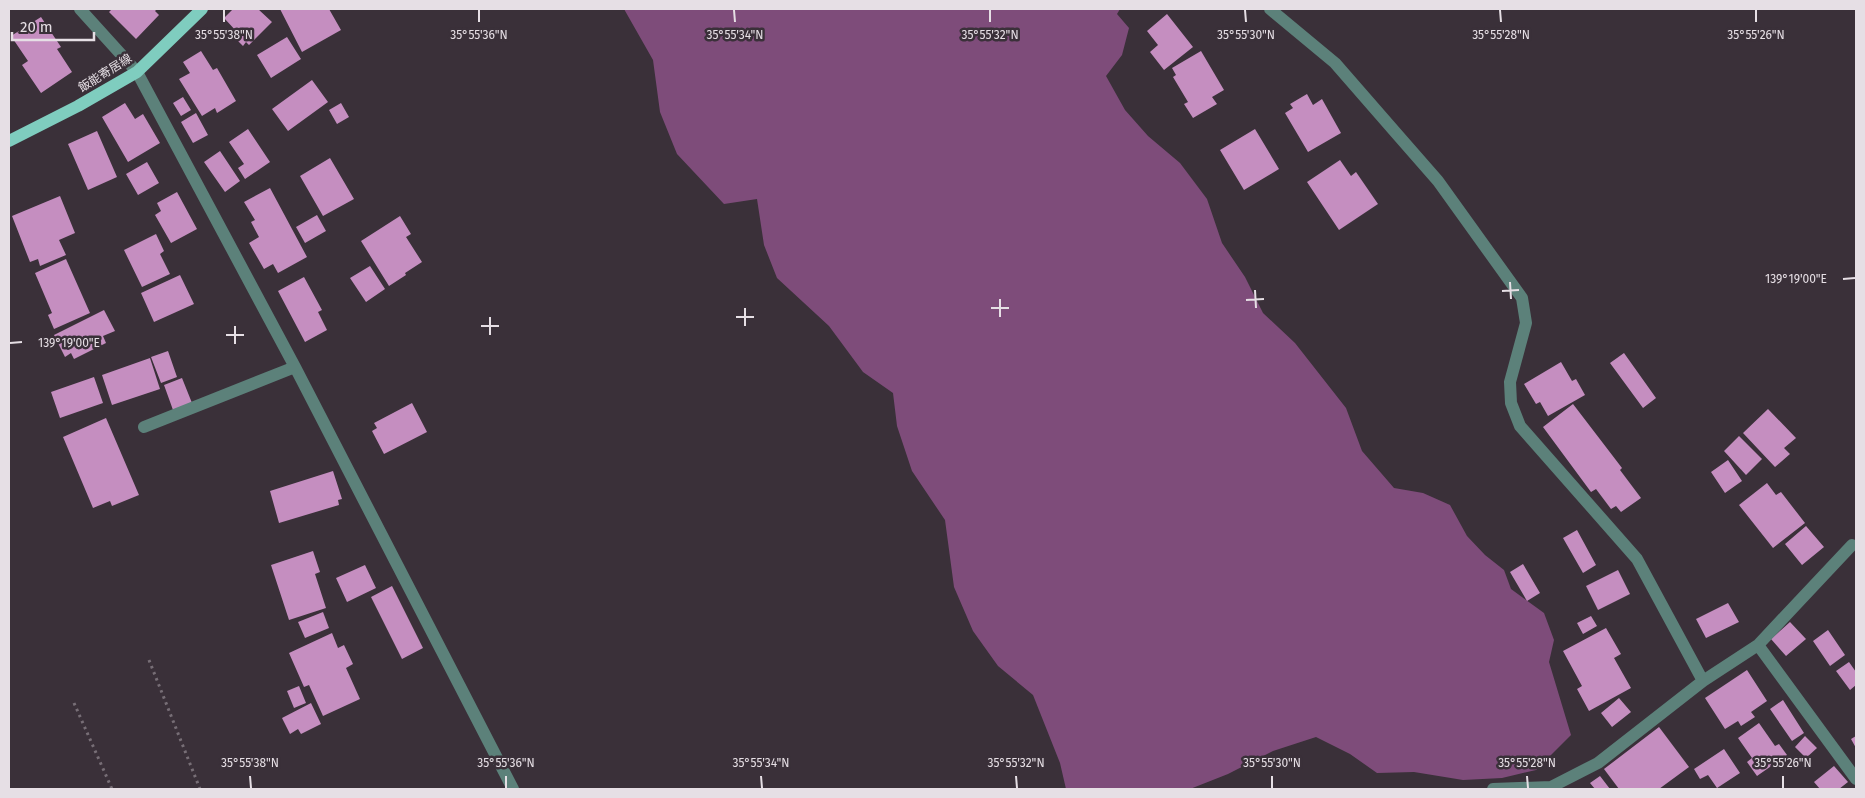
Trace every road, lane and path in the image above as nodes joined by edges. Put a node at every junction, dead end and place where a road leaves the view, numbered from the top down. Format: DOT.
graph roads {
  1 [pos="80,9"];
  2 [pos="202,9"];
  3 [pos="1270,9"];
  4 [pos="137,72"];
  5 [pos="9,141"];
  6 [pos="295,367"];
  7 [pos="144,427"];
  8 [pos="1852,545"];
  9 [pos="1758,645"];
  10 [pos="149,660"];
  11 [pos="1703,681"];
  12 [pos="74,703"];
  13 [pos="1856,779"];
  14 [pos="112,789"];
  15 [pos="200,789"];
  16 [pos="513,789"];
  17 [pos="1493,789"];
  1 -- 4 [label="street"];
  2 -- 4 [label="main road, 飯能寄居線"];
  3 -- 11 [label="street"];
  4 -- 5 [label="main road, 飯能寄居線"];
  4 -- 6 [label="street"];
  6 -- 7 [label="street"];
  6 -- 16 [label="street"];
  8 -- 9 [label="street"];
  9 -- 11 [label="street"];
  9 -- 13 [label="street"];
  10 -- 15 [label="path"];
  11 -- 17 [label="street"];
  12 -- 14 [label="path"];
}
